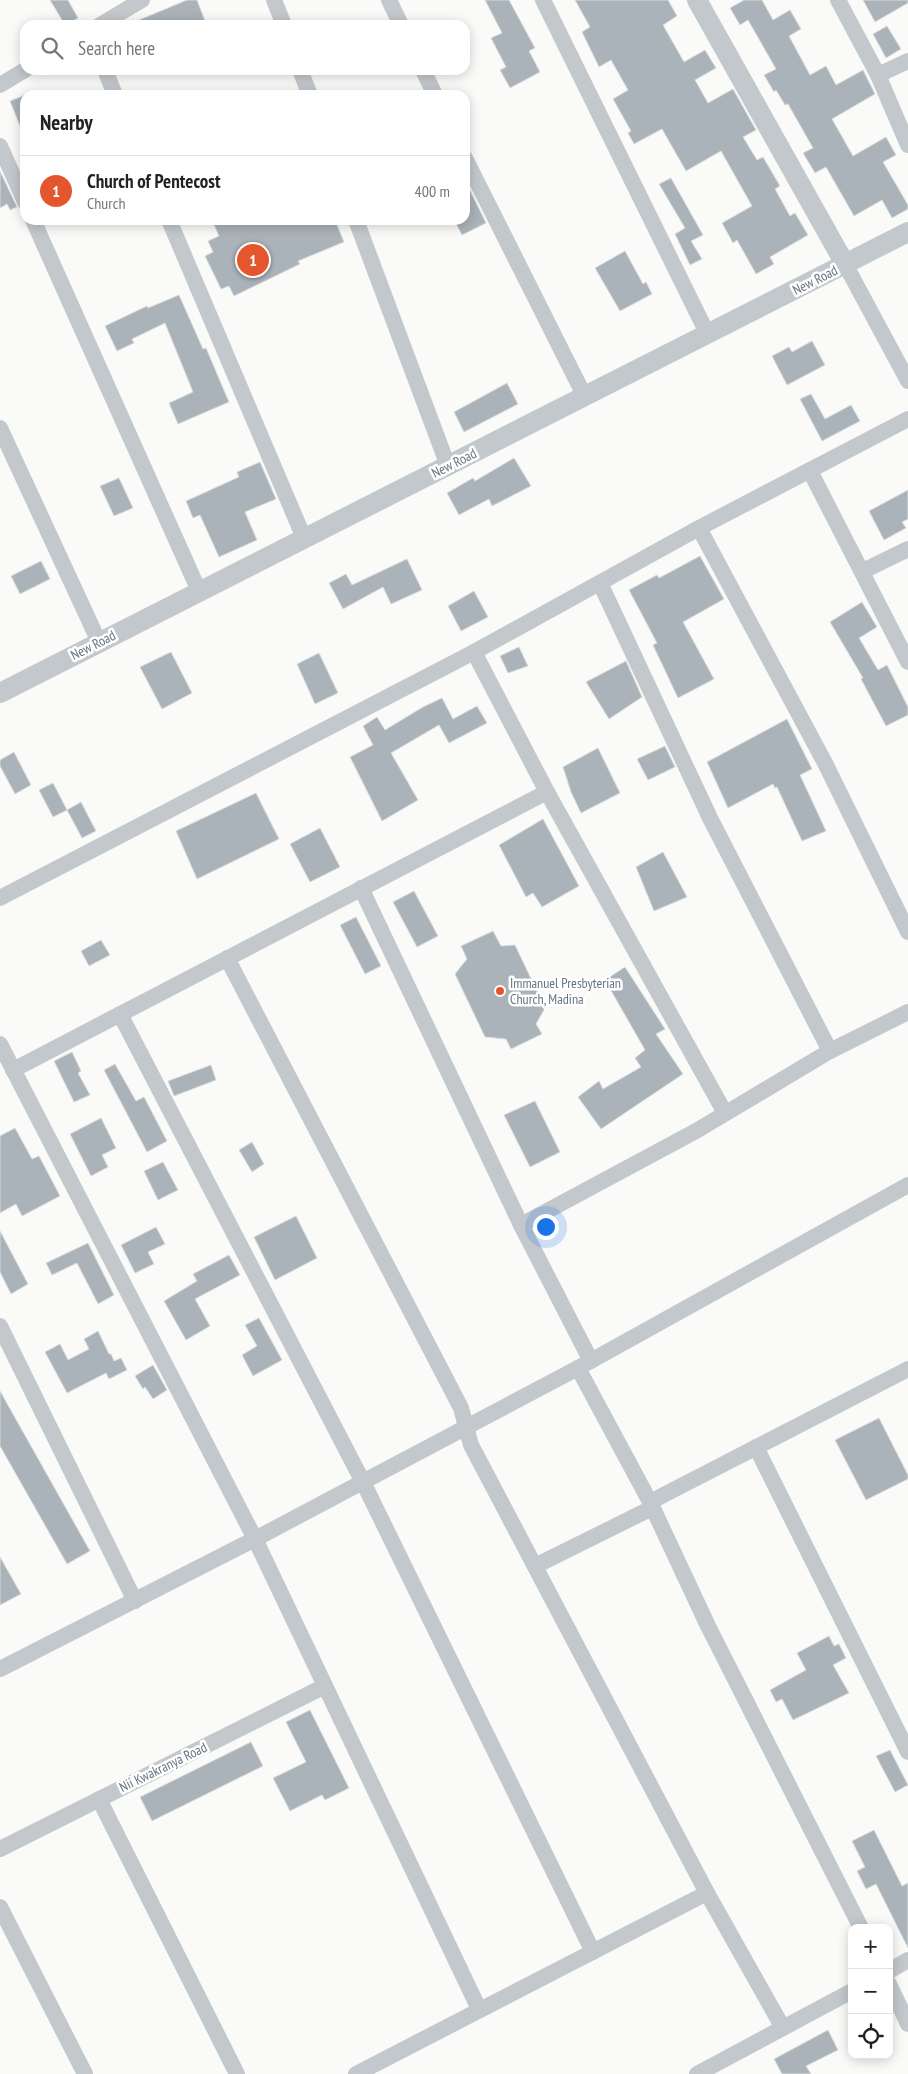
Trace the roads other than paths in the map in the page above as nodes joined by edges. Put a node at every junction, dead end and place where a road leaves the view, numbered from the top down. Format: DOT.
graph roads {
  1 [pos="142,0"];
  2 [pos="274,0"];
  3 [pos="389,0"];
  4 [pos="543,0"];
  5 [pos="697,0"];
  6 [pos="838,0"];
  7 [pos="108,20"];
  8 [pos="282,20"];
  9 [pos="399,20"];
  10 [pos="908,60"];
  11 [pos="20,73"];
  12 [pos="107,75"];
  13 [pos="302,75"];
  14 [pos="425,75"];
  15 [pos="878,76"];
  16 [pos="0,85"];
  17 [pos="113,90"];
  18 [pos="308,90"];
  19 [pos="433,90"];
  20 [pos="908,145"];
  21 [pos="0,146"];
  22 [pos="470,168"];
  23 [pos="20,191"];
  24 [pos="35,225"];
  25 [pos="171,225"];
  26 [pos="358,225"];
  27 [pos="908,232"];
  28 [pos="845,264"];
  29 [pos="708,335"];
  30 [pos="908,381"];
  31 [pos="585,397"];
  32 [pos="908,419"];
  33 [pos="0,428"];
  34 [pos="448,466"];
  35 [pos="810,471"];
  36 [pos="699,528"];
  37 [pos="304,538"];
  38 [pos="908,548"];
  39 [pos="863,570"];
  40 [pos="600,583"];
  41 [pos="199,591"];
  42 [pos="99,642"];
  43 [pos="474,652"];
  44 [pos="908,662"];
  45 [pos="0,693"];
  46 [pos="547,792"];
  47 [pos="362,888"];
  48 [pos="0,898"];
  49 [pos="908,932"];
  50 [pos="227,958"];
  51 [pos="908,1012"];
  52 [pos="120,1014"];
  53 [pos="0,1044"];
  54 [pos="830,1051"];
  55 [pos="13,1070"];
  56 [pos="724,1113"];
  57 [pos="908,1185"];
  58 [pos="521,1225"];
  59 [pos="0,1326"];
  60 [pos="584,1364"];
  61 [pos="908,1369"];
  62 [pos="465,1427"];
  63 [pos="756,1447"];
  64 [pos="363,1482"];
  65 [pos="651,1505"];
  66 [pos="255,1539"];
  67 [pos="535,1566"];
  68 [pos="135,1601"];
  69 [pos="1,1665"];
  70 [pos="325,1686"];
  71 [pos="908,1752"];
  72 [pos="99,1799"];
  73 [pos="0,1849"];
  74 [pos="707,1893"];
  75 [pos="0,1907"];
  76 [pos="859,1924"];
  77 [pos="593,1952"];
  78 [pos="908,1960"];
  79 [pos="892,1969"];
  80 [pos="893,1992"];
  81 [pos="848,1993"];
  82 [pos="479,2009"];
  83 [pos="908,2024"];
  84 [pos="783,2028"];
  85 [pos="85,2074"];
  86 [pos="237,2074"];
  87 [pos="356,2074"];
  88 [pos="697,2074"];
  1 -- 7 [label="street"];
  2 -- 8 [label="street"];
  3 -- 9 [label="street"];
  4 -- 29 [label="street"];
  5 -- 28 [label="street"];
  6 -- 15 [label="street"];
  10 -- 15 [label="street"];
  11 -- 16 [label="street"];
  12 -- 17 [label="street"];
  13 -- 18 [label="street"];
  14 -- 19 [label="street"];
  15 -- 20 [label="street"];
  21 -- 23 [label="street"];
  22 -- 31 [label="street"];
  24 -- 41 [label="street"];
  25 -- 37 [label="street"];
  26 -- 34 [label="street"];
  27 -- 28 [label="street, New Road"];
  28 -- 29 [label="street, New Road"];
  28 -- 30 [label="street"];
  29 -- 31 [label="street, New Road"];
  31 -- 34 [label="street, New Road"];
  32 -- 35 [label="street"];
  33 -- 42 [label="street"];
  34 -- 37 [label="street, New Road"];
  35 -- 36 [label="street"];
  35 -- 39 [label="street"];
  36 -- 40 [label="street"];
  36 -- 49 [label="street"];
  37 -- 41 [label="street, New Road"];
  38 -- 39 [label="street"];
  39 -- 44 [label="street"];
  40 -- 43 [label="street"];
  40 -- 54 [label="street"];
  41 -- 42 [label="street, New Road"];
  42 -- 45 [label="street, New Road"];
  43 -- 46 [label="street"];
  43 -- 48 [label="street"];
  46 -- 47 [label="street"];
  46 -- 56 [label="street"];
  47 -- 50 [label="street"];
  47 -- 58 [label="street"];
  50 -- 52 [label="street"];
  50 -- 62 [label="street"];
  51 -- 54 [label="street"];
  52 -- 55 [label="street"];
  52 -- 64 [label="street"];
  53 -- 55 [label="street"];
  54 -- 56 [label="street"];
  55 -- 66 [label="street"];
  56 -- 58 [label="street"];
  57 -- 60 [label="street"];
  58 -- 60 [label="street"];
  59 -- 68 [label="street"];
  60 -- 62 [label="street"];
  60 -- 65 [label="street"];
  61 -- 63 [label="street"];
  62 -- 64 [label="street"];
  62 -- 67 [label="street"];
  63 -- 65 [label="street"];
  63 -- 71 [label="street"];
  64 -- 66 [label="street"];
  64 -- 77 [label="street"];
  65 -- 67 [label="street"];
  65 -- 76 [label="street"];
  66 -- 68 [label="street"];
  66 -- 70 [label="street"];
  67 -- 74 [label="street"];
  68 -- 69 [label="street"];
  70 -- 72 [label="street, Nii Kwakranya Road"];
  70 -- 82 [label="street"];
  72 -- 73 [label="street, Nii Kwakranya Road"];
  72 -- 86 [label="street"];
  74 -- 77 [label="street"];
  74 -- 84 [label="street"];
  75 -- 85 [label="street"];
  77 -- 82 [label="street"];
  78 -- 79 [label="street"];
  80 -- 83 [label="street"];
  81 -- 84 [label="street"];
  82 -- 87 [label="street"];
  84 -- 88 [label="street"];
}
